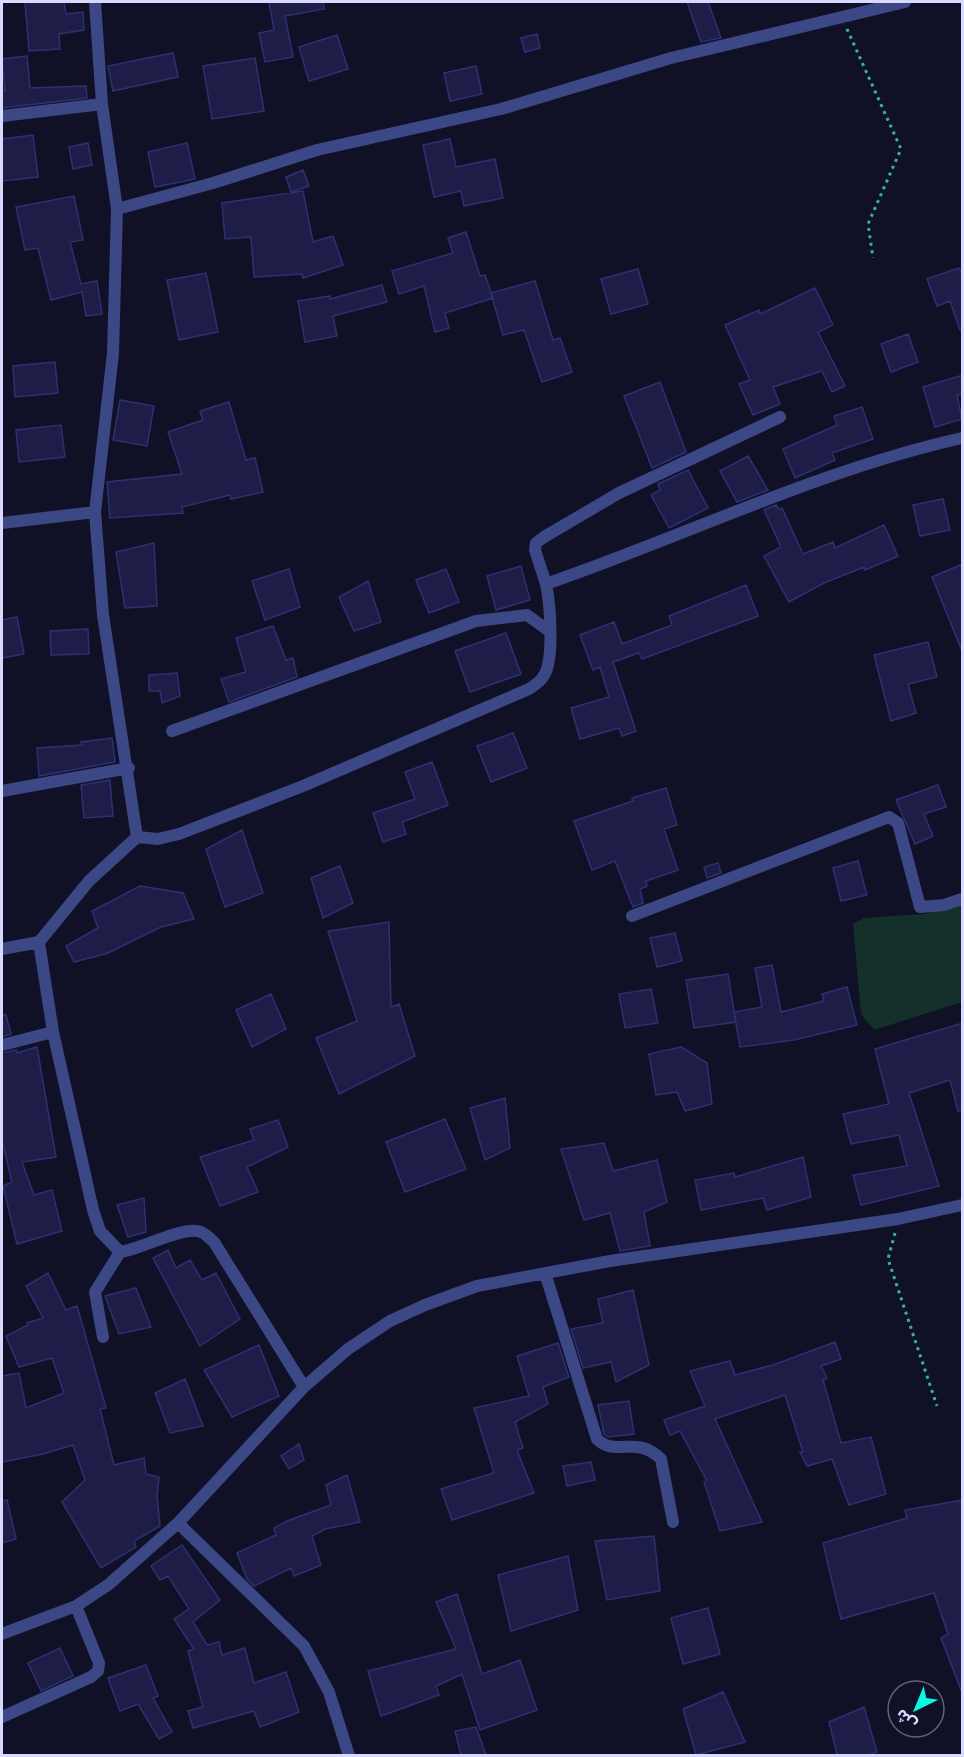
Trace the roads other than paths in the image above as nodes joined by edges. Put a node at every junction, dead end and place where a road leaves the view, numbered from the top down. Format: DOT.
graph roads {
  1 [pos="95,2"];
  2 [pos="905,2"];
  3 [pos="102,104"];
  4 [pos="2,116"];
  5 [pos="117,209"];
  6 [pos="780,417"];
  7 [pos="963,438"];
  8 [pos="95,512"];
  9 [pos="2,523"];
  10 [pos="546,584"];
  11 [pos="549,631"];
  12 [pos="172,731"];
  13 [pos="129,768"];
  14 [pos="2,791"];
  15 [pos="137,837"];
  16 [pos="963,899"];
  17 [pos="632,916"];
  18 [pos="39,942"];
  19 [pos="2,949"];
  20 [pos="53,1032"];
  21 [pos="2,1045"];
  22 [pos="963,1205"];
  23 [pos="120,1252"];
  24 [pos="545,1273"];
  25 [pos="103,1337"];
  26 [pos="304,1387"];
  27 [pos="672,1522"];
  28 [pos="178,1523"];
  29 [pos="76,1606"];
  30 [pos="2,1634"];
  31 [pos="2,1717"];
  32 [pos="348,1755"];
  1 -- 3 [label="street"];
  2 -- 5 [label="street"];
  3 -- 4 [label="street"];
  3 -- 5 [label="street"];
  5 -- 8 [label="street"];
  6 -- 10 [label="street"];
  7 -- 10 [label="street"];
  8 -- 9 [label="street"];
  8 -- 13 [label="street"];
  10 -- 11 [label="street"];
  11 -- 12 [label="street"];
  11 -- 15 [label="street"];
  13 -- 14 [label="street"];
  13 -- 15 [label="street"];
  15 -- 18 [label="street"];
  16 -- 17 [label="street"];
  18 -- 19 [label="street"];
  18 -- 20 [label="street"];
  20 -- 21 [label="street"];
  20 -- 23 [label="street"];
  22 -- 24 [label="street"];
  23 -- 25 [label="street"];
  23 -- 26 [label="street"];
  24 -- 26 [label="street"];
  24 -- 27 [label="street"];
  26 -- 28 [label="street"];
  28 -- 29 [label="street"];
  28 -- 32 [label="street"];
  29 -- 30 [label="street"];
  29 -- 31 [label="street"];
}
